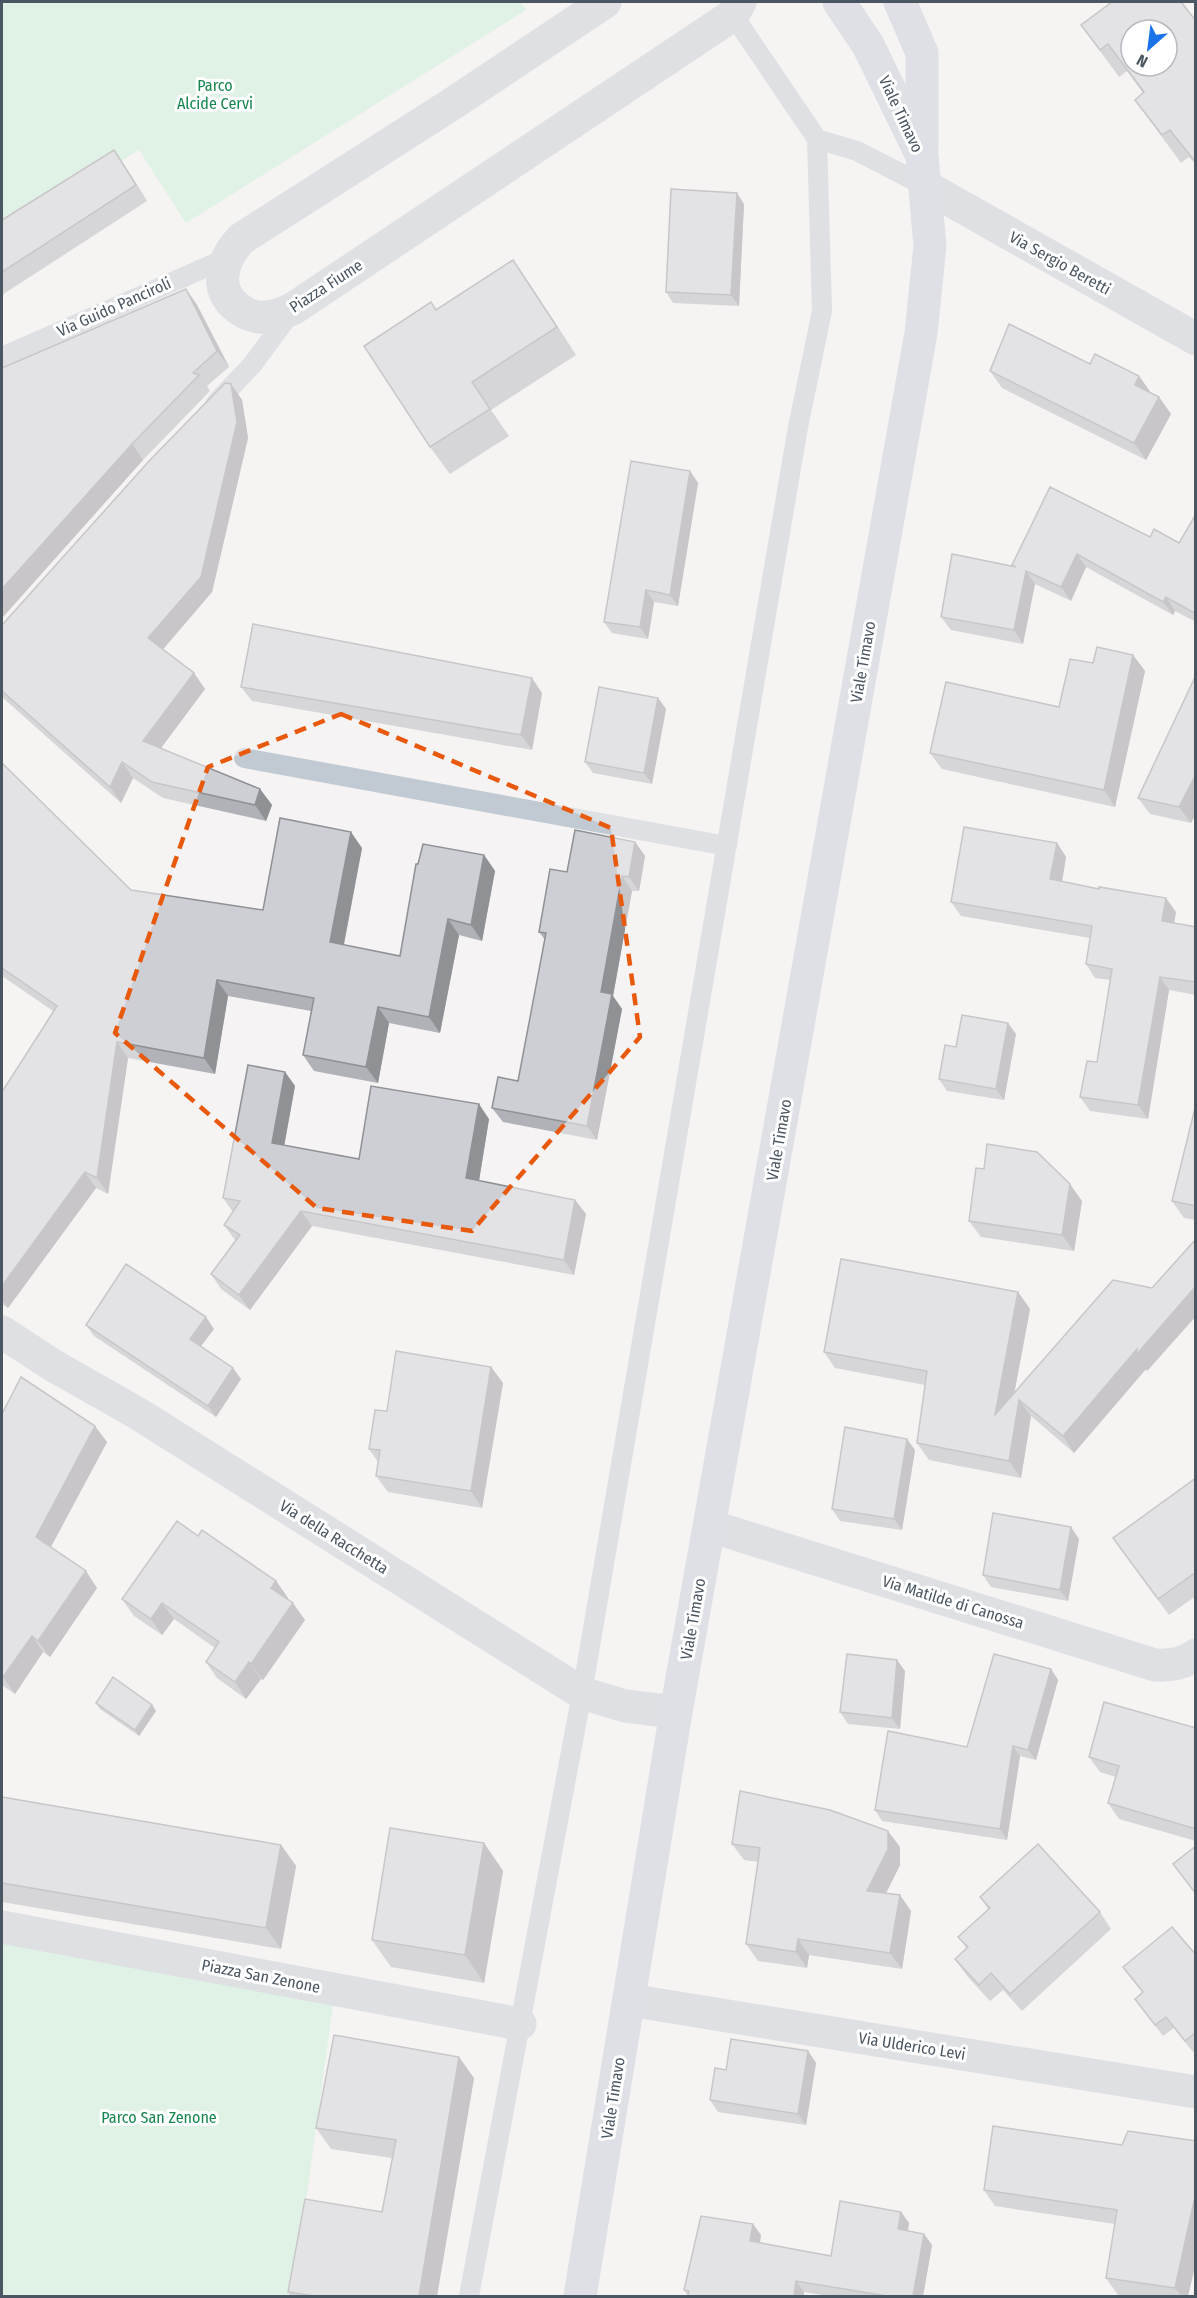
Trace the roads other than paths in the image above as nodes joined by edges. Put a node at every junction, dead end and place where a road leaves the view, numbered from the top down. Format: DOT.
graph roads {
  1 [pos="605,2"];
  2 [pos="839,2"];
  3 [pos="900,2"];
  4 [pos="736,8"];
  5 [pos="817,139"];
  6 [pos="923,171"];
  7 [pos="228,258"];
  8 [pos="294,308"];
  9 [pos="1196,339"];
  10 [pos="2,357"];
  11 [pos="201,418"];
  12 [pos="244,758"];
  13 [pos="727,846"];
  14 [pos="2,1332"];
  15 [pos="710,1526"];
  16 [pos="1196,1655"];
  17 [pos="582,1694"];
  18 [pos="676,1712"];
  19 [pos="2,1927"];
  20 [pos="629,2000"];
  21 [pos="520,2024"];
  22 [pos="1196,2092"];
  23 [pos="470,2296"];
  24 [pos="580,2296"];
  1 -- 7 [label="street, Piazza Fiume"];
  2 -- 6 [label="main road, Viale Timavo"];
  3 -- 6 [label="main road"];
  4 -- 5 [label="lane"];
  4 -- 8 [label="street, Piazza Fiume"];
  5 -- 6 [label="lane"];
  5 -- 13 [label="lane"];
  6 -- 9 [label="street, Via Sergio Beretti"];
  6 -- 15 [label="main road, Viale Timavo"];
  7 -- 8 [label="street, Piazza Fiume"];
  7 -- 10 [label="lane, Via Guido Panciroli"];
  8 -- 11 [label="lane"];
  12 -- 13 [label="lane"];
  13 -- 17 [label="lane"];
  14 -- 17 [label="street, Via della Racchetta"];
  15 -- 16 [label="street, Via Matilde di Canossa"];
  15 -- 18 [label="main road, Viale Timavo"];
  17 -- 18 [label="street, Via della Racchetta"];
  17 -- 21 [label="lane"];
  18 -- 20 [label="main road, Viale Timavo"];
  19 -- 21 [label="street, Piazza San Zenone"];
  20 -- 22 [label="street, Via Ulderico Levi"];
  20 -- 24 [label="main road, Viale Timavo"];
  21 -- 23 [label="lane"];
}
